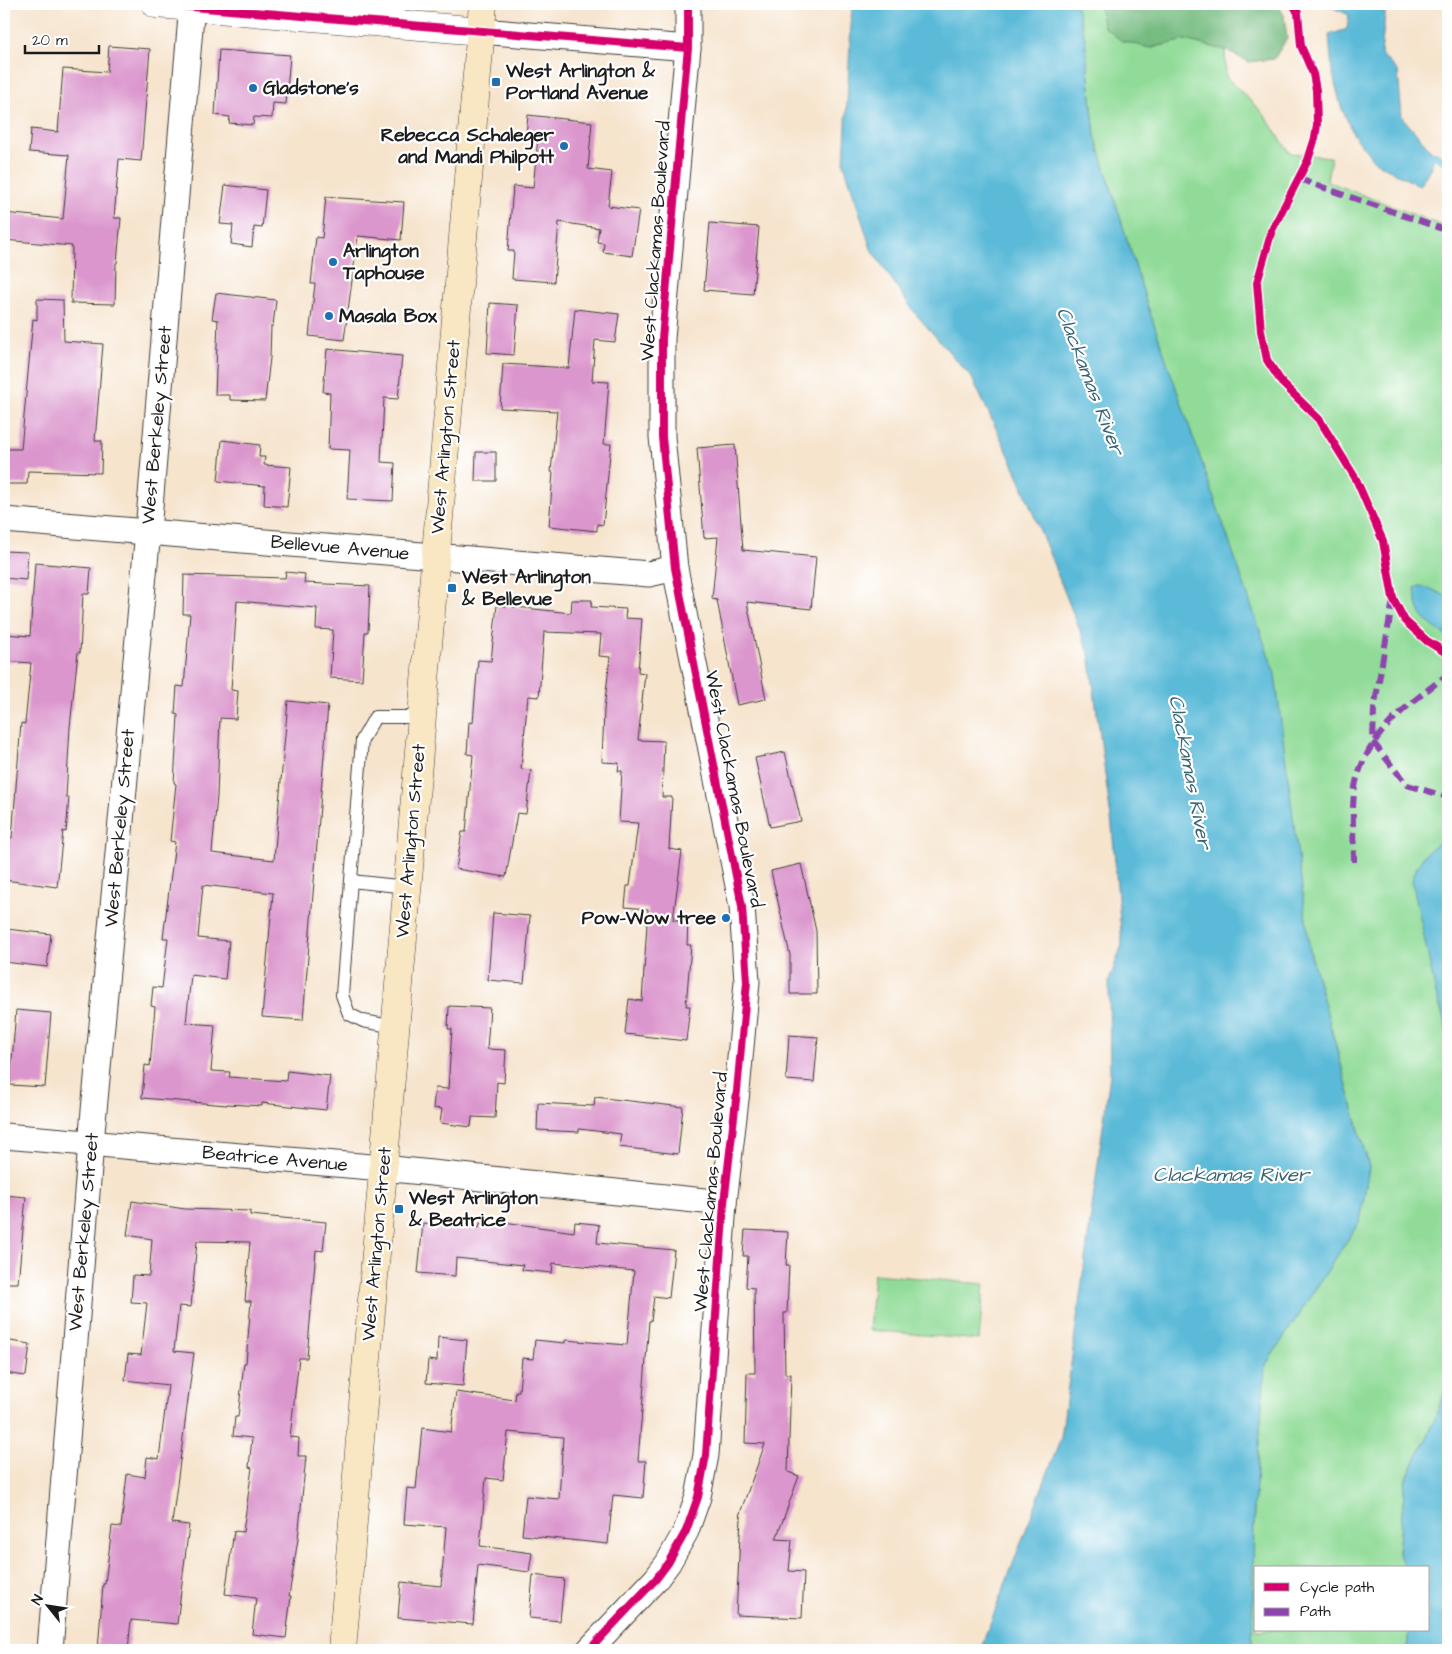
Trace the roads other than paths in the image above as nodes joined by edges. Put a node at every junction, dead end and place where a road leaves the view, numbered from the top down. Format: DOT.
graph roads {
  1 [pos="156,4"];
  2 [pos="483,4"];
  3 [pos="688,4"];
  4 [pos="192,5"];
  5 [pos="318,11"];
  6 [pos="481,31"];
  7 [pos="688,48"];
  8 [pos="4,520"];
  9 [pos="148,531"];
  10 [pos="436,556"];
  11 [pos="675,568"];
  12 [pos="422,717"];
  13 [pos="350,881"];
  14 [pos="407,887"];
  15 [pos="395,1027"];
  16 [pos="4,1136"];
  17 [pos="91,1143"];
  18 [pos="383,1168"];
  19 [pos="724,1203"];
  20 [pos="50,1650"];
  21 [pos="342,1650"];
  22 [pos="588,1650"];
  1 -- 4 [label="street"];
  2 -- 6 [label="main road, West Arlington Street"];
  3 -- 7 [label="street, West Clackamas Boulevard"];
  4 -- 5 [label="street"];
  4 -- 9 [label="street, West Berkeley Street"];
  5 -- 6 [label="street"];
  6 -- 7 [label="street"];
  6 -- 10 [label="main road, West Arlington Street"];
  7 -- 11 [label="street, West Clackamas Boulevard"];
  8 -- 9 [label="street, Bellevue Avenue"];
  9 -- 10 [label="street, Bellevue Avenue"];
  9 -- 17 [label="street, West Berkeley Street"];
  10 -- 11 [label="street, Bellevue Avenue"];
  10 -- 12 [label="main road, West Arlington Street"];
  11 -- 19 [label="street, West Clackamas Boulevard"];
  12 -- 13 [label="lane"];
  12 -- 14 [label="main road, West Arlington Street"];
  13 -- 14 [label="lane"];
  13 -- 15 [label="lane"];
  14 -- 15 [label="main road, West Arlington Street"];
  15 -- 18 [label="main road, West Arlington Street"];
  16 -- 17 [label="street, Beatrice Avenue"];
  17 -- 18 [label="street, Beatrice Avenue"];
  17 -- 20 [label="street, West Berkeley Street"];
  18 -- 19 [label="street, Beatrice Avenue"];
  18 -- 21 [label="main road, West Arlington Street"];
  19 -- 22 [label="street, West Clackamas Boulevard"];
}
